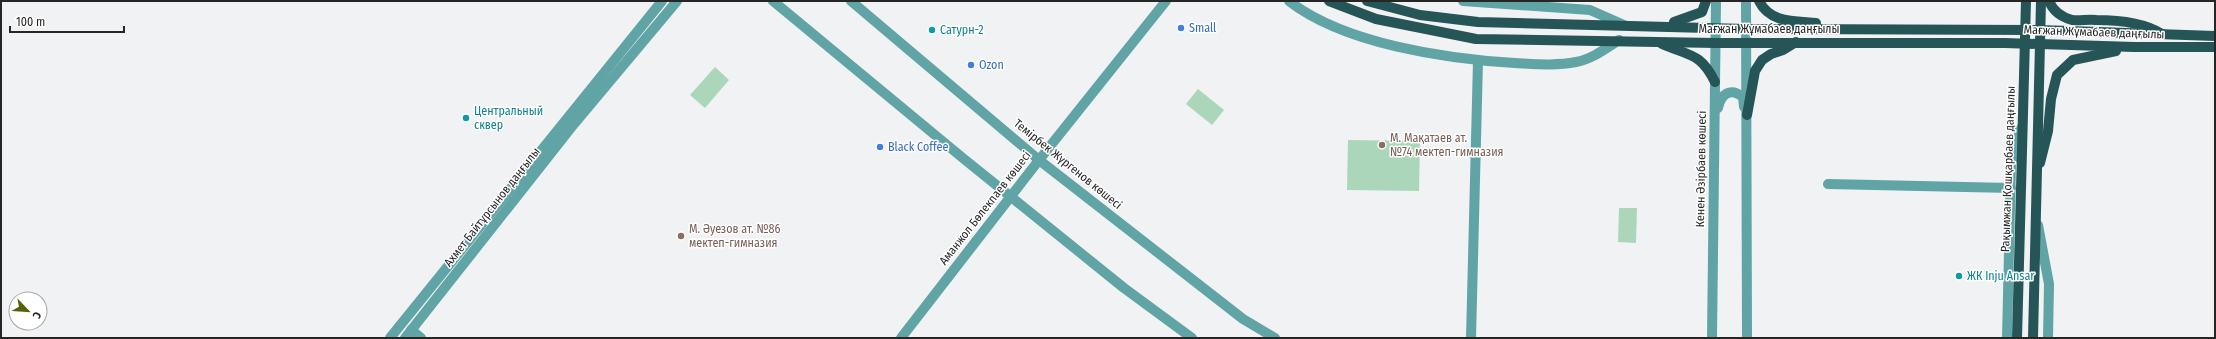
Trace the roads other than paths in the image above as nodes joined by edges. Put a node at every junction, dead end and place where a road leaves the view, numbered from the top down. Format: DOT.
graph roads {
  1 [pos="656,1"];
  2 [pos="662,1"];
  3 [pos="677,1"];
  4 [pos="773,1"];
  5 [pos="851,1"];
  6 [pos="1166,1"];
  7 [pos="1289,1"];
  8 [pos="1329,1"];
  9 [pos="1367,1"];
  10 [pos="1463,1"];
  11 [pos="1706,1"];
  12 [pos="1716,1"];
  13 [pos="1746,1"];
  14 [pos="1759,1"];
  15 [pos="2026,1"];
  16 [pos="2041,1"];
  17 [pos="2049,1"];
  18 [pos="643,24"];
  19 [pos="1624,25"];
  20 [pos="1639,25"];
  21 [pos="1716,26"];
  22 [pos="1746,29"];
  23 [pos="1853,30"];
  24 [pos="2026,30"];
  25 [pos="2040,30"];
  26 [pos="2059,31"];
  27 [pos="2166,36"];
  28 [pos="2215,36"];
  29 [pos="1619,40"];
  30 [pos="1654,41"];
  31 [pos="1796,42"];
  32 [pos="1716,43"];
  33 [pos="1746,43"];
  34 [pos="2025,43"];
  35 [pos="2039,44"];
  36 [pos="2057,45"];
  37 [pos="2134,47"];
  38 [pos="2215,47"];
  39 [pos="1478,61"];
  40 [pos="1715,82"];
  41 [pos="1746,116"];
  42 [pos="2021,126"];
  43 [pos="1714,130"];
  44 [pos="1039,160"];
  45 [pos="522,182"];
  46 [pos="2035,183"];
  47 [pos="1828,184"];
  48 [pos="2011,188"];
  49 [pos="1012,196"];
  50 [pos="2035,208"];
  51 [pos="408,334"];
  52 [pos="390,338"];
  53 [pos="421,338"];
  54 [pos="901,338"];
  55 [pos="1192,338"];
  56 [pos="1275,338"];
  57 [pos="1471,338"];
  58 [pos="1712,338"];
  59 [pos="1747,338"];
  60 [pos="2007,338"];
  61 [pos="2017,338"];
  62 [pos="2032,338"];
  63 [pos="2048,338"];
  1 -- 18 [label="street"];
  2 -- 18 [label="street, Ахмет Байтұрсынов даңғылы"];
  3 -- 45 [label="street, Ахмет Байтұрсынов даңғылы"];
  4 -- 49 [label="street"];
  5 -- 44 [label="street, Темірбек Жүргенов көшесі"];
  6 -- 44 [label="street, Аманжол Бөлекпаев көшесі"];
  7 -- 39 [label="street"];
  8 -- 29 [label="main road, Мағжан Жұмабаев даңғылы"];
  9 -- 19 [label="main road, Мағжан Жұмабаев даңғылы"];
  10 -- 19 [label="street"];
  11 -- 20 [label="main road"];
  12 -- 21 [label="street, Кенен Әзірбаев көшесі"];
  13 -- 22 [label="street"];
  14 -- 23 [label="main road"];
  15 -- 24 [label="main road, Рақымжан Қошқарбаев даңғылы"];
  16 -- 25 [label="main road"];
  17 -- 27 [label="main road"];
  18 -- 45 [label="street, Ахмет Байтұрсынов даңғылы"];
  19 -- 20 [label="main road, Мағжан Жұмабаев даңғылы"];
  20 -- 21 [label="main road, Мағжан Жұмабаев даңғылы"];
  21 -- 22 [label="main road, Мағжан Жұмабаев даңғылы"];
  21 -- 32 [label="street, Кенен Әзірбаев көшесі"];
  22 -- 23 [label="main road, Мағжан Жұмабаев даңғылы"];
  22 -- 33 [label="street"];
  23 -- 24 [label="main road, Мағжан Жұмабаев даңғылы"];
  24 -- 25 [label="main road, Мағжан Жұмабаев даңғылы"];
  24 -- 34 [label="main road, Рақымжан Қошқарбаев даңғылы"];
  25 -- 26 [label="main road, Мағжан Жұмабаев даңғылы"];
  25 -- 35 [label="main road"];
  26 -- 27 [label="main road, Мағжан Жұмабаев даңғылы"];
  26 -- 36 [label="main road"];
  27 -- 28 [label="main road, Мағжан Жұмабаев даңғылы"];
  29 -- 30 [label="main road, Мағжан Жұмабаев даңғылы"];
  29 -- 39 [label="street"];
  30 -- 32 [label="main road, Мағжан Жұмабаев даңғылы"];
  30 -- 40 [label="main road"];
  31 -- 33 [label="main road, Мағжан Жұмабаев даңғылы"];
  31 -- 34 [label="main road, Мағжан Жұмабаев даңғылы"];
  31 -- 41 [label="main road"];
  32 -- 33 [label="main road, Мағжан Жұмабаев даңғылы"];
  32 -- 40 [label="street, Кенен Әзірбаев көшесі"];
  33 -- 41 [label="street"];
  34 -- 35 [label="main road, Мағжан Жұмабаев даңғылы"];
  34 -- 42 [label="main road, Рақымжан Қошқарбаев даңғылы"];
  35 -- 36 [label="main road, Мағжан Жұмабаев даңғылы"];
  35 -- 46 [label="main road"];
  36 -- 37 [label="main road, Мағжан Жұмабаев даңғылы"];
  37 -- 38 [label="main road, Мағжан Жұмабаев даңғылы"];
  37 -- 46 [label="main road"];
  39 -- 57 [label="street"];
  40 -- 43 [label="street, Кенен Әзірбаев көшесі"];
  41 -- 43 [label="street"];
  41 -- 59 [label="street"];
  42 -- 48 [label="street"];
  42 -- 61 [label="main road, Рақымжан Қошқарбаев даңғылы"];
  43 -- 58 [label="street, Кенен Әзірбаев көшесі"];
  44 -- 49 [label="street, Аманжол Бөлекпаев көшесі"];
  44 -- 56 [label="street, Темірбек Жүргенов көшесі"];
  45 -- 51 [label="street, Ахмет Байтұрсынов даңғылы"];
  45 -- 52 [label="street, Ахмет Байтұрсынов даңғылы"];
  46 -- 50 [label="main road"];
  47 -- 48 [label="street"];
  48 -- 60 [label="street"];
  49 -- 54 [label="street, Аманжол Бөлекпаев көшесі"];
  49 -- 55 [label="street"];
  50 -- 62 [label="main road"];
  50 -- 63 [label="street"];
  51 -- 53 [label="street"];
}
